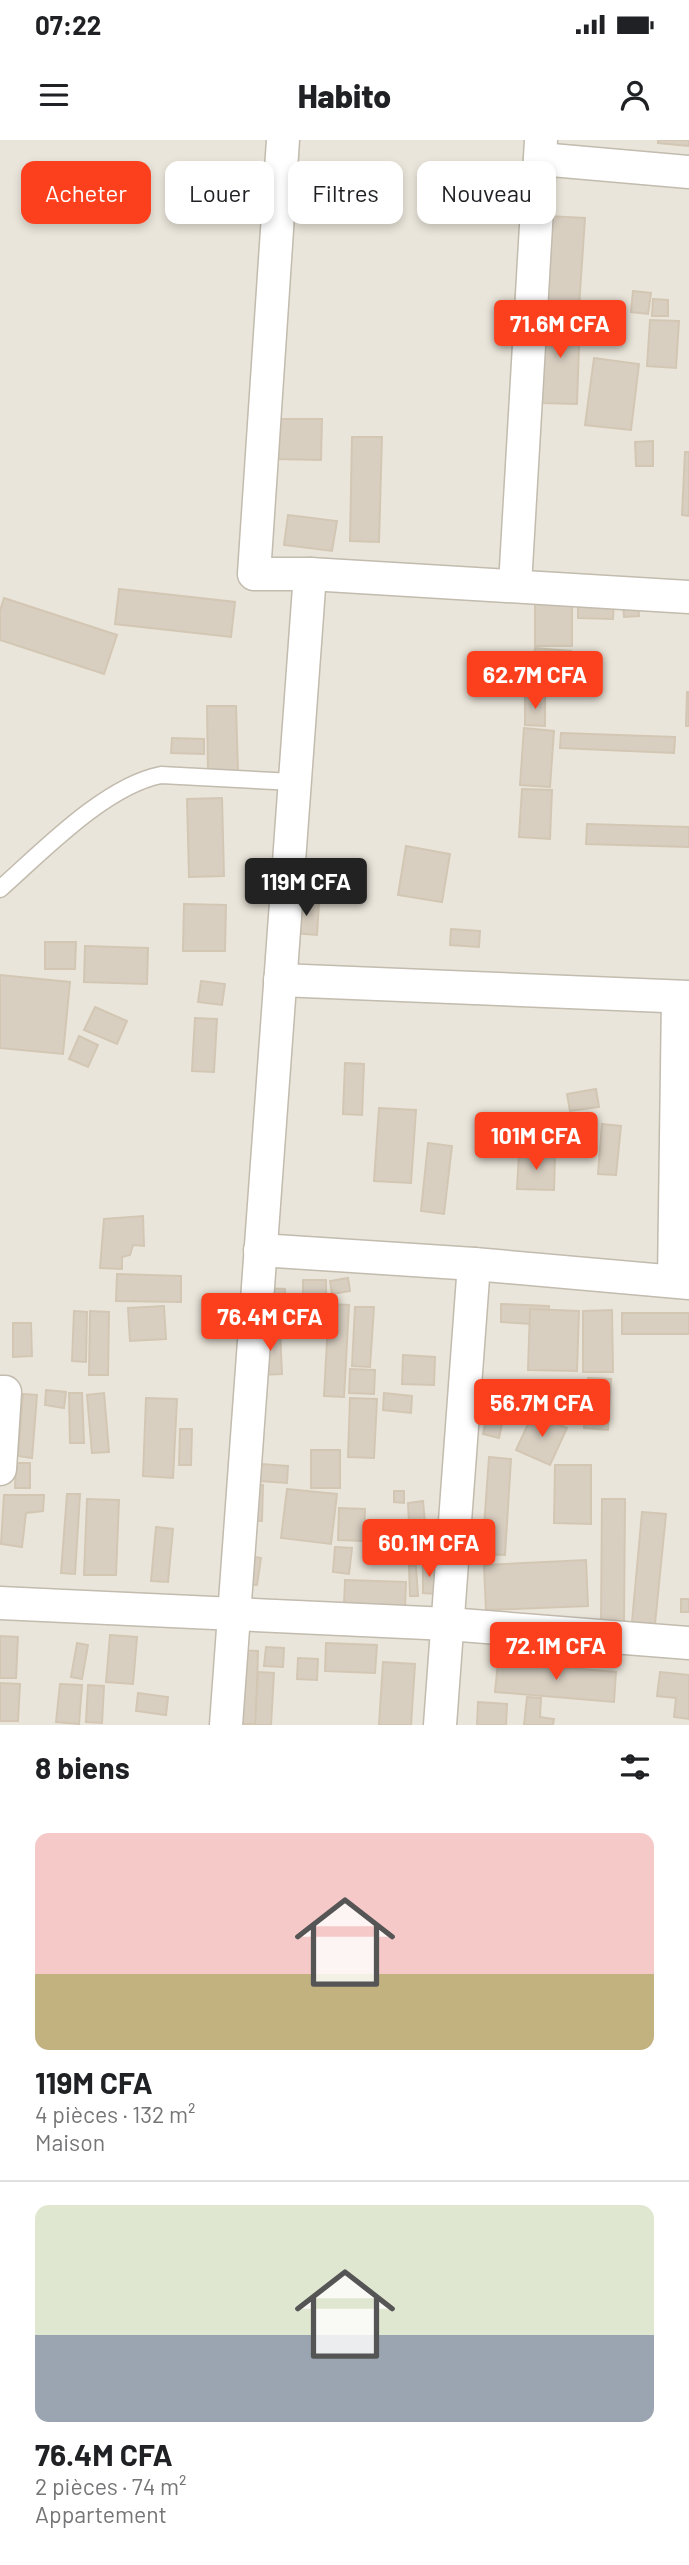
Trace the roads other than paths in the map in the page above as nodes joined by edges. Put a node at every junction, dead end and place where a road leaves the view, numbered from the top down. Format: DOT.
graph roads {
  1 [pos="283,140"];
  2 [pos="541,149"];
  3 [pos="689,172"];
  4 [pos="310,574"];
  5 [pos="515,585"];
  6 [pos="689,597"];
  7 [pos="294,782"];
  8 [pos="0,889"];
  9 [pos="280,980"];
  10 [pos="683,997"];
  11 [pos="260,1250"];
  12 [pos="474,1264"];
  13 [pos="682,1282"];
  14 [pos="0,1392"];
  15 [pos="0,1469"];
  16 [pos="0,1603"];
  17 [pos="234,1614"];
  18 [pos="448,1624"];
  19 [pos="689,1643"];
  20 [pos="226,1725"];
  21 [pos="440,1725"];
  1 -- 4 [label="street"];
  2 -- 3 [label="street"];
  2 -- 5 [label="street"];
  4 -- 5 [label="street"];
  4 -- 7 [label="street"];
  5 -- 6 [label="street"];
  7 -- 8 [label="lane"];
  7 -- 9 [label="street"];
  9 -- 10 [label="street"];
  9 -- 11 [label="street"];
  10 -- 13 [label="street"];
  11 -- 12 [label="street"];
  11 -- 17 [label="street"];
  12 -- 13 [label="street"];
  12 -- 18 [label="street"];
  14 -- 15 [label="street"];
  16 -- 17 [label="street"];
  17 -- 18 [label="street"];
  17 -- 20 [label="street"];
  18 -- 19 [label="street"];
  18 -- 21 [label="street"];
}
